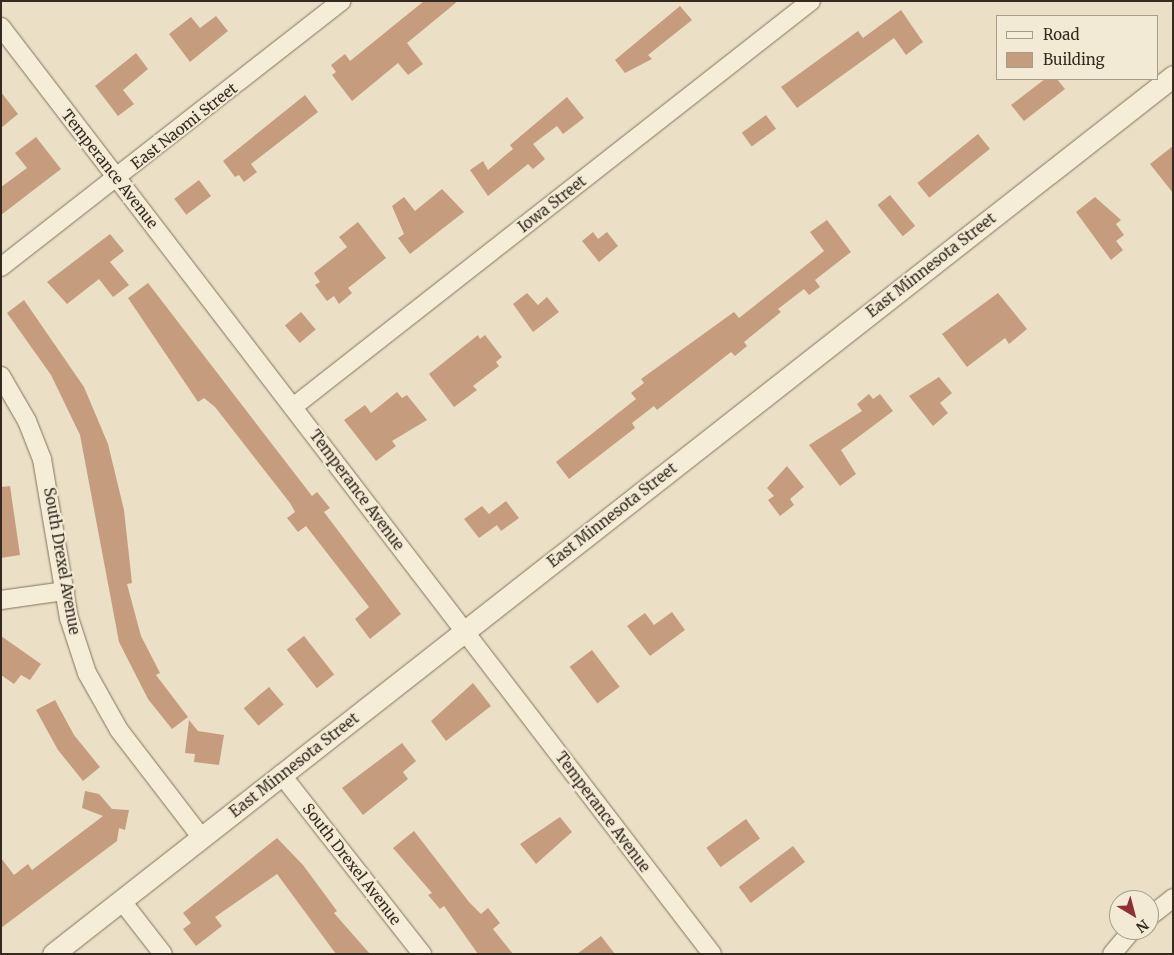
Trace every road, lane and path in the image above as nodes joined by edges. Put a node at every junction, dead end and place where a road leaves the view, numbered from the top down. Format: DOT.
graph roads {
  1 [pos="341,1"];
  2 [pos="811,1"];
  3 [pos="1,27"];
  4 [pos="1173,76"];
  5 [pos="117,178"];
  6 [pos="1,267"];
  7 [pos="1,376"];
  8 [pos="293,407"];
  9 [pos="65,591"];
  10 [pos="1,600"];
  11 [pos="464,630"];
  12 [pos="281,774"];
  13 [pos="202,838"];
  14 [pos="1173,898"];
  15 [pos="121,900"];
  16 [pos="1159,909"];
  17 [pos="1124,940"];
  18 [pos="53,954"];
  19 [pos="164,954"];
  20 [pos="422,954"];
  21 [pos="712,954"];
  22 [pos="1112,954"];
  1 -- 5 [label="street, East Naomi Street"];
  2 -- 8 [label="street, Iowa Street"];
  3 -- 5 [label="street, Temperance Avenue"];
  4 -- 11 [label="street, East Minnesota Street"];
  5 -- 6 [label="street, East Naomi Street"];
  5 -- 8 [label="street, Temperance Avenue"];
  7 -- 9 [label="street, South Drexel Avenue"];
  8 -- 11 [label="street, Temperance Avenue"];
  9 -- 10 [label="street"];
  9 -- 13 [label="street, South Drexel Avenue"];
  11 -- 12 [label="street, East Minnesota Street"];
  11 -- 21 [label="street, Temperance Avenue"];
  12 -- 13 [label="street, East Minnesota Street"];
  12 -- 20 [label="street, South Drexel Avenue"];
  13 -- 15 [label="street, East Minnesota Street"];
  14 -- 16 [label="street"];
  15 -- 18 [label="street, East Minnesota Street"];
  15 -- 19 [label="street"];
  17 -- 22 [label="street"];
}
